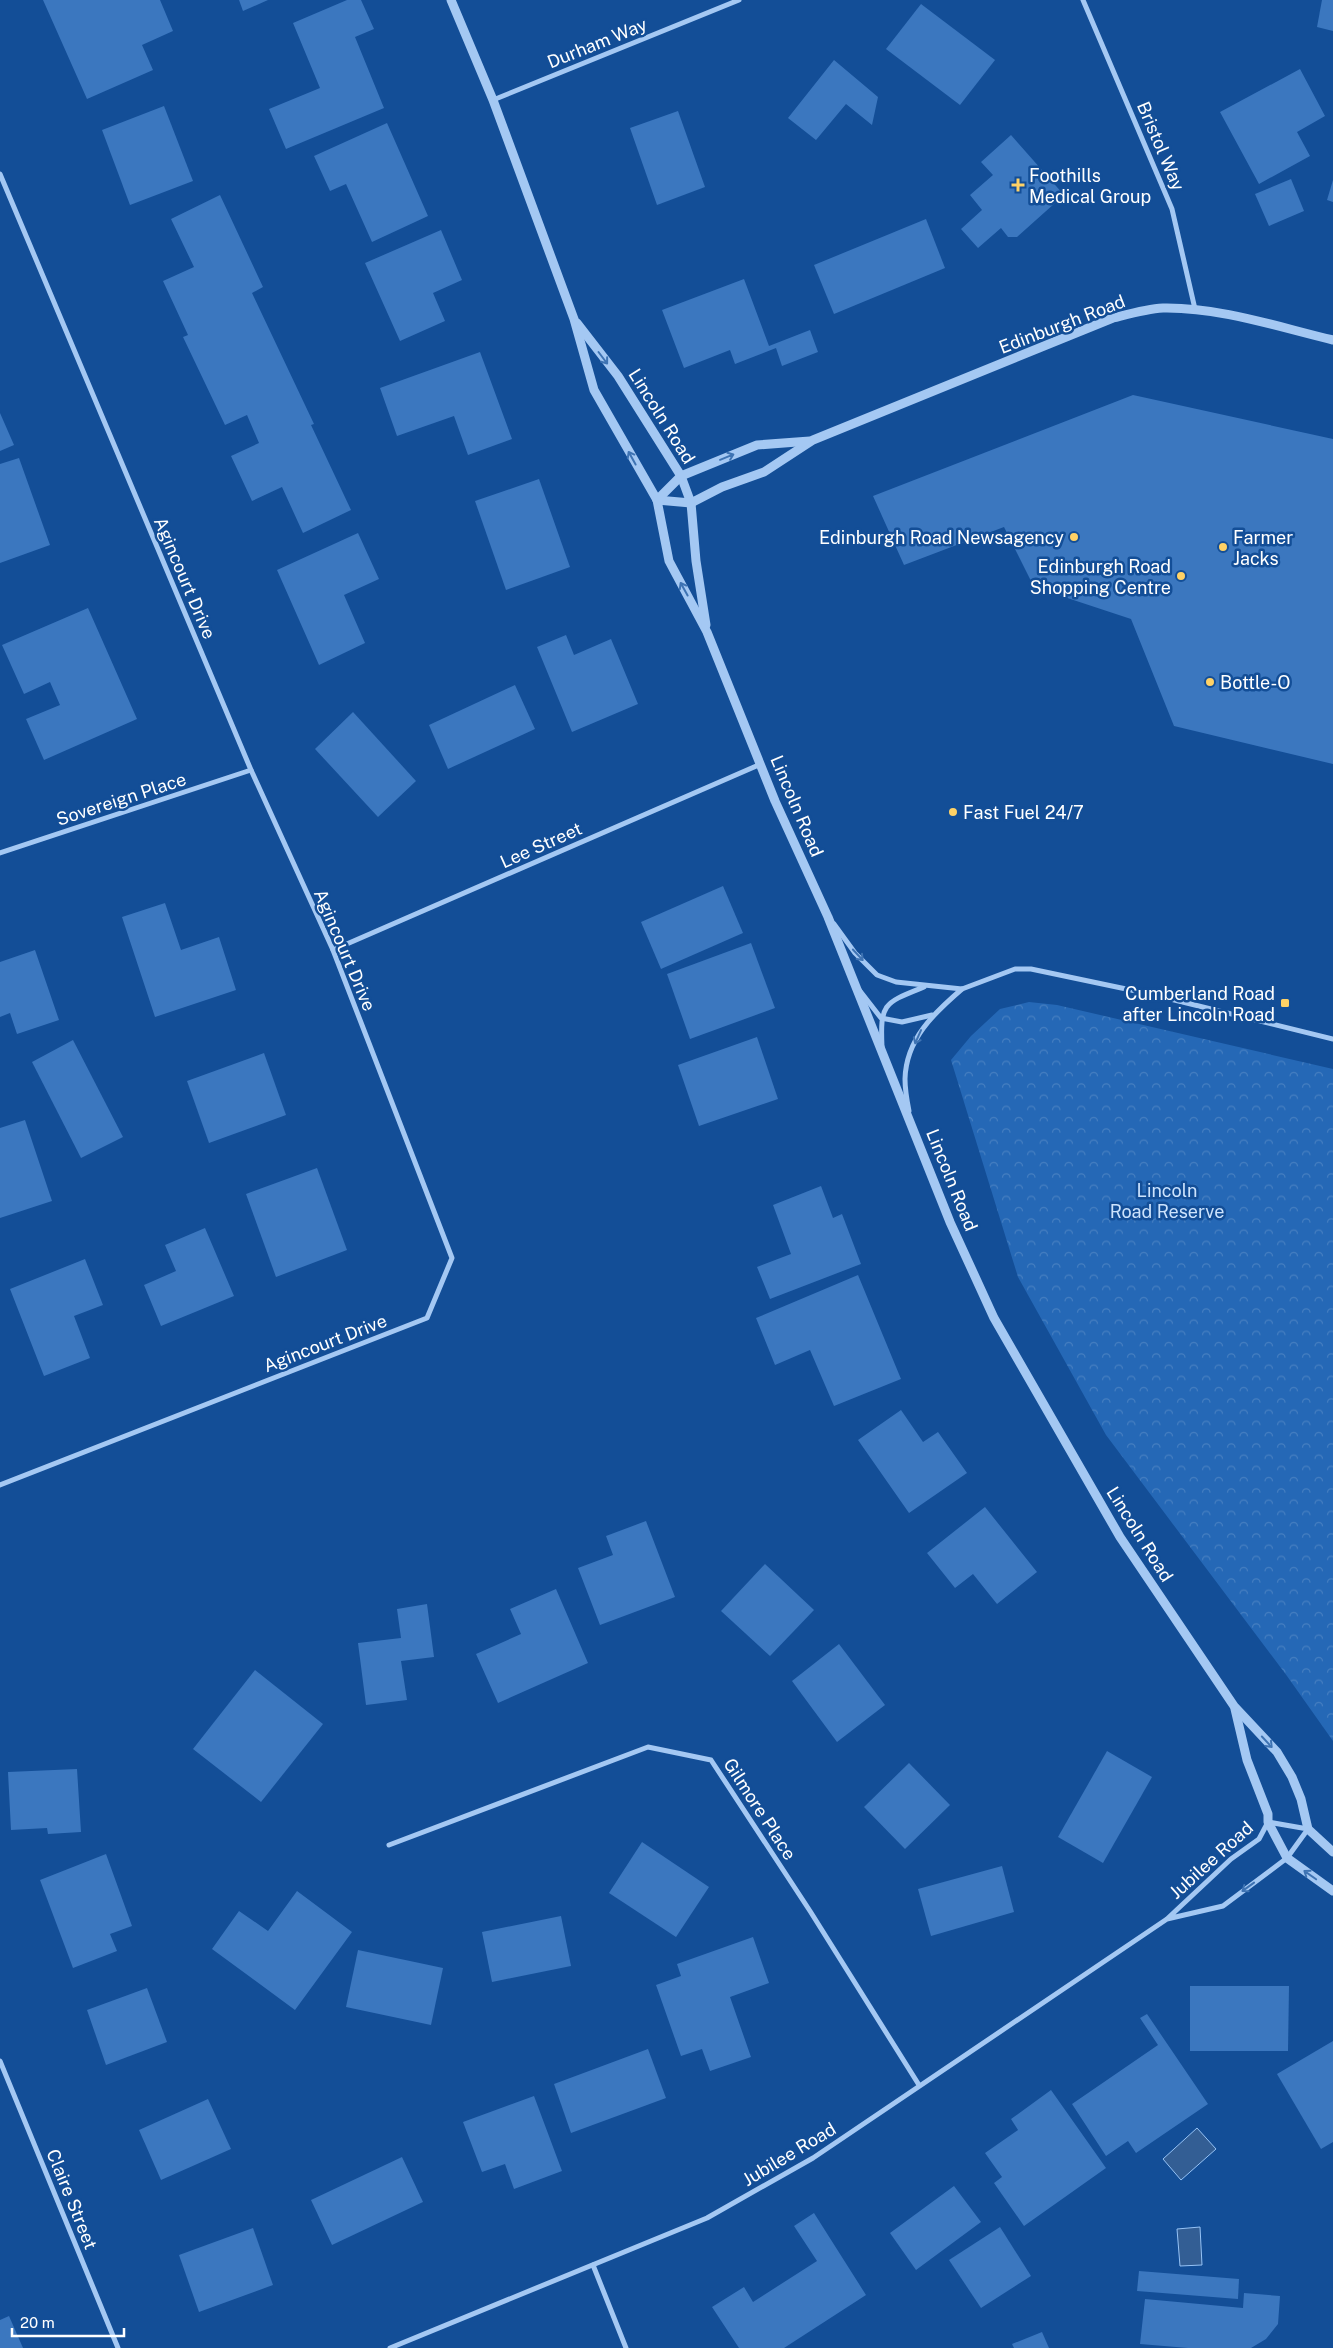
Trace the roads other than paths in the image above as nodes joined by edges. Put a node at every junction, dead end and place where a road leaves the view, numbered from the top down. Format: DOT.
graph roads {
  1 [pos="451,0"];
  2 [pos="739,0"];
  3 [pos="1083,0"];
  4 [pos="493,100"];
  5 [pos="0,174"];
  6 [pos="1195,309"];
  7 [pos="574,319"];
  8 [pos="1333,340"];
  9 [pos="813,440"];
  10 [pos="681,476"];
  11 [pos="657,500"];
  12 [pos="691,503"];
  13 [pos="707,632"];
  14 [pos="761,764"];
  15 [pos="251,770"];
  16 [pos="0,853"];
  17 [pos="828,916"];
  18 [pos="333,950"];
  19 [pos="855,984"];
  20 [pos="924,987"];
  21 [pos="962,990"];
  22 [pos="932,1015"];
  23 [pos="881,1018"];
  24 [pos="1333,1040"];
  25 [pos="882,1048"];
  26 [pos="910,1121"];
  27 [pos="0,1485"];
  28 [pos="1234,1706"];
  29 [pos="1268,1822"];
  30 [pos="1308,1829"];
  31 [pos="390,1845"];
  32 [pos="1333,1852"];
  33 [pos="1287,1858"];
  34 [pos="1333,1891"];
  35 [pos="1167,1919"];
  36 [pos="0,2061"];
  37 [pos="919,2085"];
  38 [pos="593,2265"];
  39 [pos="118,2348"];
  40 [pos="390,2348"];
  41 [pos="626,2348"];
  1 -- 4 [label="street, Lincoln Road"];
  2 -- 4 [label="street, Durham Way"];
  3 -- 6 [label="street, Bristol Way"];
  4 -- 7 [label="street, Lincoln Road"];
  5 -- 15 [label="street, Agincourt Drive"];
  6 -- 8 [label="street, Edinburgh Road"];
  6 -- 9 [label="street, Edinburgh Road"];
  7 -- 10 [label="street, Lincoln Road, one-way"];
  11 -- 7 [label="street, Lincoln Road, one-way"];
  10 -- 9 [label="street, Edinburgh Road, one-way"];
  9 -- 12 [label="street, Edinburgh Road"];
  10 -- 11 [label="street, Edinburgh Road"];
  10 -- 12 [label="street, Lincoln Road"];
  11 -- 12 [label="street"];
  13 -- 11 [label="street, Lincoln Road, one-way"];
  12 -- 13 [label="street, Lincoln Road"];
  13 -- 14 [label="street, Lincoln Road"];
  14 -- 17 [label="street, Lincoln Road"];
  14 -- 18 [label="street, Lee Street"];
  15 -- 16 [label="street, Sovereign Place"];
  15 -- 18 [label="street, Agincourt Drive"];
  17 -- 19 [label="street, Lincoln Road"];
  17 -- 20 [label="street, one-way"];
  18 -- 27 [label="street, Agincourt Drive"];
  19 -- 23 [label="street"];
  19 -- 25 [label="street, Lincoln Road"];
  20 -- 21 [label="street"];
  20 -- 23 [label="street"];
  21 -- 22 [label="street"];
  21 -- 24 [label="street"];
  22 -- 23 [label="street"];
  22 -- 26 [label="street, one-way"];
  23 -- 25 [label="street"];
  25 -- 26 [label="street, Lincoln Road"];
  26 -- 28 [label="street, Lincoln Road"];
  28 -- 29 [label="street, Lincoln Road"];
  28 -- 30 [label="street, Lincoln Road, one-way"];
  29 -- 30 [label="street, Jubilee Road"];
  29 -- 33 [label="street, Lincoln Road"];
  29 -- 35 [label="street, Jubilee Road"];
  30 -- 32 [label="street"];
  30 -- 33 [label="street, Jubilee Road"];
  31 -- 37 [label="street, Gilmore Place"];
  34 -- 33 [label="street, Lincoln Road, one-way"];
  33 -- 35 [label="street, Jubilee Road, one-way"];
  35 -- 37 [label="street, Jubilee Road"];
  36 -- 39 [label="street, Claire Street"];
  37 -- 38 [label="street, Jubilee Road"];
  38 -- 40 [label="street, Jubilee Road"];
  38 -- 41 [label="street"];
}
